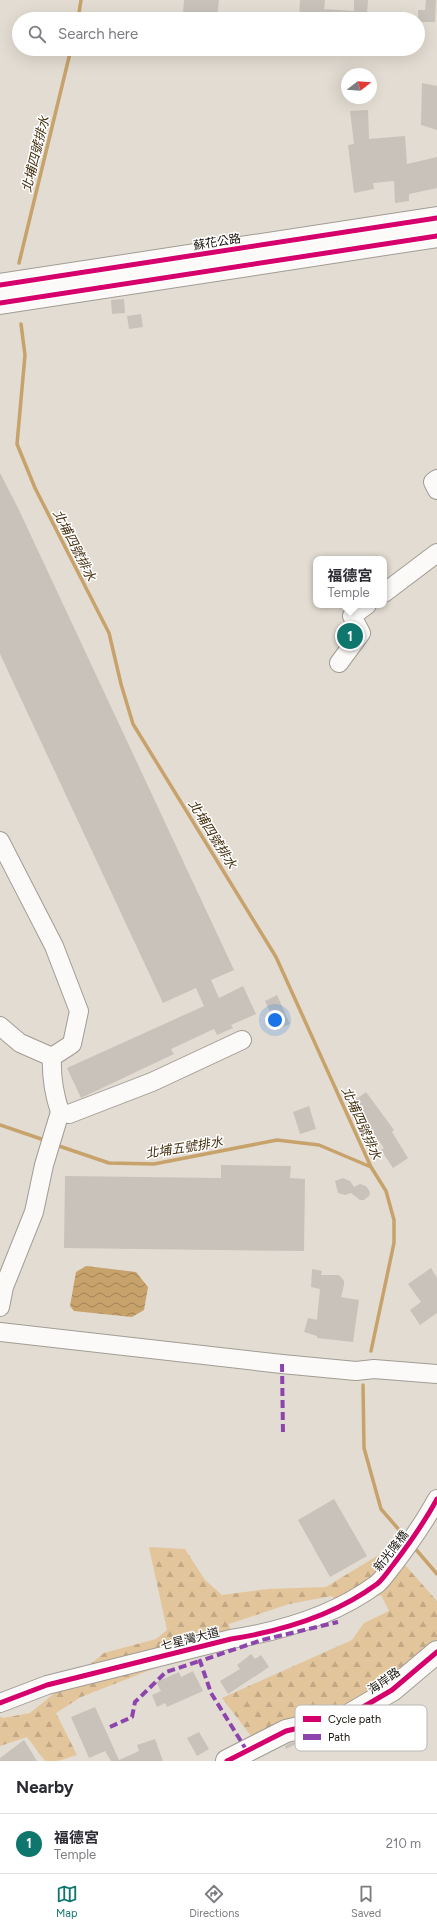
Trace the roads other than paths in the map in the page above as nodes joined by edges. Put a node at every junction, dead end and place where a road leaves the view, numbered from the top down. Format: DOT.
graph roads {
  1 [pos="437,218"];
  2 [pos="437,236"];
  3 [pos="359,239"];
  4 [pos="0,285"];
  5 [pos="0,303"];
  6 [pos="437,479"];
  7 [pos="437,490"];
  8 [pos="437,553"];
  9 [pos="387,590"];
  10 [pos="363,608"];
  11 [pos="339,663"];
  12 [pos="0,841"];
  13 [pos="0,1026"];
  14 [pos="242,1040"];
  15 [pos="52,1057"];
  16 [pos="60,1112"];
  17 [pos="0,1307"];
  18 [pos="0,1332"];
  19 [pos="437,1374"];
  20 [pos="437,1499"];
  21 [pos="379,1583"];
  22 [pos="437,1652"];
  23 [pos="0,1702"];
  24 [pos="366,1705"];
  25 [pos="295,1729"];
  26 [pos="227,1761"];
  1 -- 3 [label="main road, 蘇花公路"];
  2 -- 3 [label="main road, 蘇花公路"];
  3 -- 4 [label="main road, 蘇花公路"];
  3 -- 5 [label="main road, 蘇花公路"];
  6 -- 7 [label="street"];
  8 -- 9 [label="street"];
  10 -- 11 [label="street"];
  12 -- 15 [label="street"];
  13 -- 15 [label="street"];
  14 -- 16 [label="street"];
  15 -- 16 [label="street"];
  16 -- 17 [label="street"];
  18 -- 19 [label="street"];
  20 -- 21 [label="street, 新光隆橋"];
  21 -- 23 [label="street, 七星灣大道"];
  22 -- 24 [label="main road, 海岸路"];
  25 -- 26 [label="main road, 海岸路"];
}
